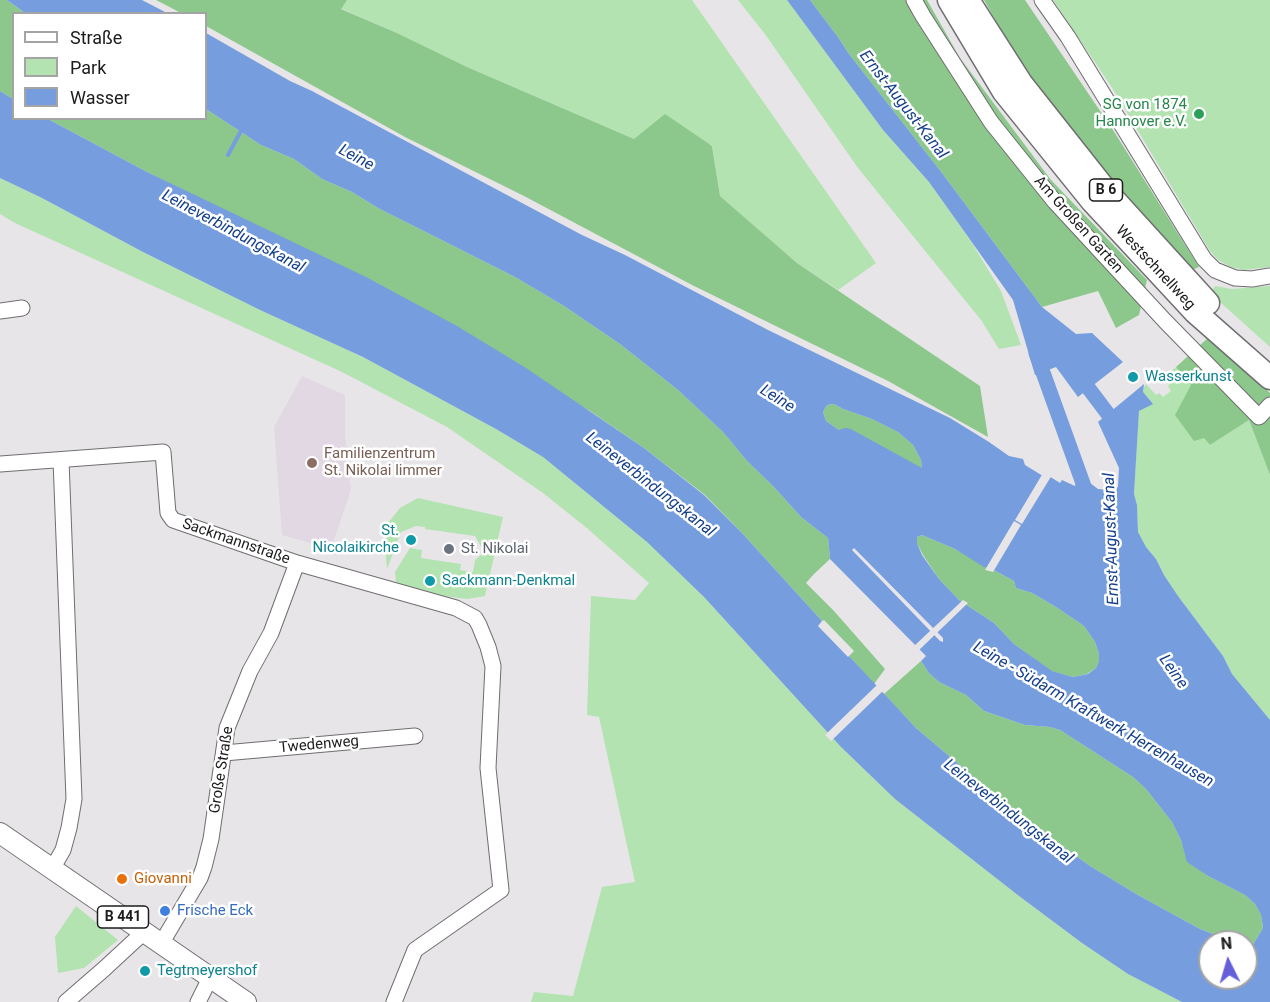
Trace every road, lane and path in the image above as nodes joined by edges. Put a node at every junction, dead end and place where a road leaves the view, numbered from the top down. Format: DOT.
graph roads {
  1 [pos="914,0"];
  2 [pos="949,0"];
  3 [pos="968,0"];
  4 [pos="1042,0"];
  5 [pos="1270,276"];
  6 [pos="22,308"];
  7 [pos="0,311"];
  8 [pos="1269,370"];
  9 [pos="1270,405"];
  10 [pos="61,460"];
  11 [pos="0,464"];
  12 [pos="297,562"];
  13 [pos="415,736"];
  14 [pos="224,753"];
  15 [pos="0,833"];
  16 [pos="52,869"];
  17 [pos="144,932"];
  18 [pos="161,944"];
  19 [pos="210,978"];
  20 [pos="66,1002"];
  21 [pos="198,1002"];
  22 [pos="246,1002"];
  23 [pos="394,1002"];
  1 -- 9 [label="street, Am Großen Garten"];
  2 -- 8 [label="highway, Westschnellweg / B 6"];
  3 -- 8 [label="highway, Westschnellweg / B 6"];
  4 -- 5 [label="street"];
  6 -- 7 [label="street"];
  10 -- 11 [label="street"];
  10 -- 12 [label="street, Sackmannstraße"];
  10 -- 16 [label="street"];
  12 -- 14 [label="street, Große Straße"];
  12 -- 23 [label="street, Sackmannstraße"];
  13 -- 14 [label="street, Twedenweg"];
  14 -- 18 [label="street, Große Straße"];
  15 -- 16 [label="main road, B 441"];
  16 -- 17 [label="main road, B 441"];
  17 -- 18 [label="main road, B 441"];
  17 -- 20 [label="street"];
  18 -- 19 [label="main road, B 441"];
  19 -- 21 [label="street"];
  19 -- 22 [label="main road, B 441"];
}
